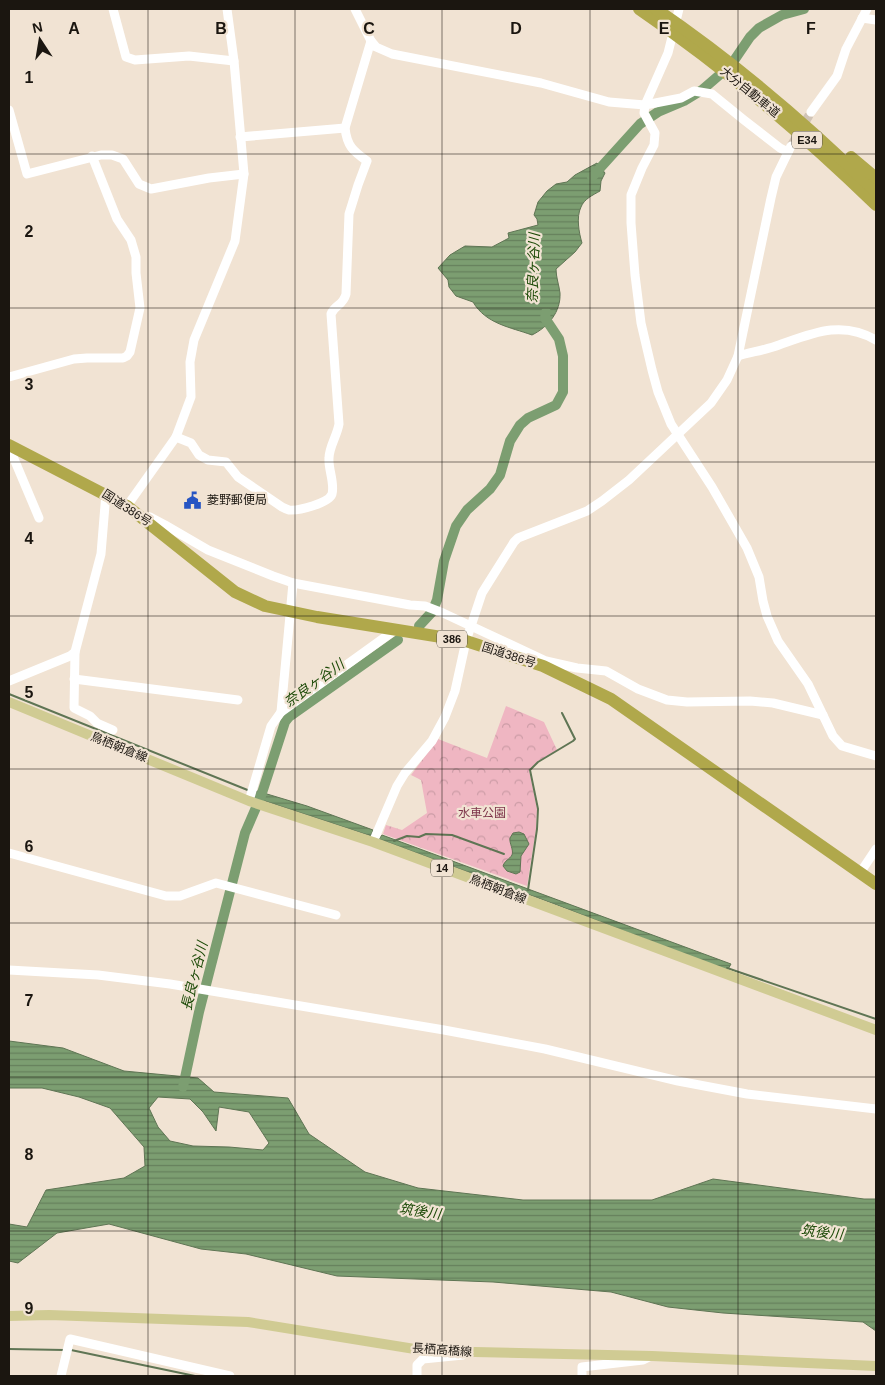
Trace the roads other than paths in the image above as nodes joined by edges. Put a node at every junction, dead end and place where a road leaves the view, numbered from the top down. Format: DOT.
graph roads {
  1 [pos="113,9"];
  2 [pos="227,9"];
  3 [pos="355,9"];
  4 [pos="639,9"];
  5 [pos="656,9"];
  6 [pos="679,9"];
  7 [pos="867,9"];
  8 [pos="862,18"];
  9 [pos="876,20"];
  10 [pos="666,21"];
  11 [pos="371,41"];
  12 [pos="234,61"];
  13 [pos="757,90"];
  14 [pos="645,105"];
  15 [pos="9,110"];
  16 [pos="811,112"];
  17 [pos="345,128"];
  18 [pos="240,137"];
  19 [pos="92,156"];
  20 [pos="244,174"];
  21 [pos="876,178"];
  22 [pos="876,192"];
  23 [pos="876,205"];
  24 [pos="876,217"];
  25 [pos="876,340"];
  26 [pos="738,356"];
  27 [pos="9,377"];
  28 [pos="676,434"];
  29 [pos="176,437"];
  30 [pos="9,446"];
  31 [pos="106,493"];
  32 [pos="128,506"];
  33 [pos="141,515"];
  34 [pos="39,518"];
  35 [pos="293,582"];
  36 [pos="291,611"];
  37 [pos="471,625"];
  38 [pos="395,630"];
  39 [pos="466,642"];
  40 [pos="75,652"];
  41 [pos="545,663"];
  42 [pos="74,679"];
  43 [pos="9,681"];
  44 [pos="238,700"];
  45 [pos="9,702"];
  46 [pos="281,712"];
  47 [pos="823,715"];
  48 [pos="113,730"];
  49 [pos="876,756"];
  50 [pos="250,800"];
  51 [pos="374,840"];
  52 [pos="876,849"];
  53 [pos="9,853"];
  54 [pos="860,874"];
  55 [pos="876,884"];
  56 [pos="336,915"];
  57 [pos="9,970"];
  58 [pos="876,1030"];
  59 [pos="876,1109"];
  60 [pos="9,1316"];
  61 [pos="468,1352"];
  62 [pos="652,1356"];
  63 [pos="876,1366"];
  64 [pos="61,1376"];
  65 [pos="230,1376"];
  66 [pos="417,1376"];
  67 [pos="582,1376"];
  1 -- 12 [label="street"];
  2 -- 12 [label="street"];
  3 -- 11 [label="street"];
  4 -- 10 [label="highway, 大分自動車道 / E34"];
  5 -- 10 [label="highway, 大分自動車道 / E34"];
  6 -- 14 [label="street"];
  7 -- 8 [label="street"];
  8 -- 9 [label="street"];
  8 -- 16 [label="street"];
  10 -- 13 [label="highway, 大分自動車道 / E34"];
  11 -- 14 [label="street"];
  11 -- 17 [label="street"];
  12 -- 18 [label="street"];
  13 -- 21 [label="highway"];
  13 -- 22 [label="highway, 大分自動車道 / E34"];
  13 -- 23 [label="highway, 大分自動車道 / E34"];
  13 -- 24 [label="highway"];
  14 -- 26 [label="street"];
  14 -- 28 [label="street"];
  15 -- 19 [label="street"];
  17 -- 18 [label="street"];
  17 -- 29 [label="street"];
  18 -- 20 [label="street"];
  19 -- 20 [label="street"];
  19 -- 27 [label="street"];
  20 -- 29 [label="street"];
  25 -- 26 [label="street"];
  26 -- 28 [label="street"];
  28 -- 37 [label="street"];
  28 -- 47 [label="street"];
  29 -- 32 [label="street"];
  30 -- 31 [label="highway, 国道386号 / 386"];
  30 -- 34 [label="street"];
  31 -- 32 [label="highway, 国道386号 / 386"];
  31 -- 40 [label="street"];
  32 -- 33 [label="highway, 国道386号 / 386"];
  33 -- 35 [label="street"];
  33 -- 36 [label="highway, 国道386号 / 386"];
  35 -- 36 [label="street"];
  35 -- 37 [label="street"];
  36 -- 38 [label="highway, 国道386号 / 386"];
  36 -- 46 [label="street"];
  37 -- 39 [label="street"];
  37 -- 41 [label="street"];
  38 -- 39 [label="highway, 国道386号 / 386"];
  38 -- 46 [label="street"];
  39 -- 41 [label="highway, 国道386号 / 386"];
  39 -- 51 [label="street"];
  40 -- 42 [label="street"];
  40 -- 43 [label="street"];
  41 -- 47 [label="street"];
  41 -- 54 [label="highway, 国道386号 / 386"];
  42 -- 44 [label="street"];
  42 -- 48 [label="street"];
  45 -- 50 [label="main road, 鳥栖朝倉線 / 14"];
  46 -- 50 [label="street"];
  47 -- 49 [label="street"];
  50 -- 51 [label="main road, 鳥栖朝倉線 / 14"];
  51 -- 58 [label="main road, 鳥栖朝倉線 / 14"];
  52 -- 54 [label="street"];
  53 -- 56 [label="street"];
  54 -- 55 [label="highway, 国道386号 / 386"];
  57 -- 59 [label="street"];
  60 -- 61 [label="main road, 長栖高橋線"];
  61 -- 62 [label="main road, 長栖高橋線"];
  61 -- 66 [label="street"];
  62 -- 63 [label="main road, 長栖高橋線"];
  62 -- 67 [label="street"];
  64 -- 65 [label="street"];
}
